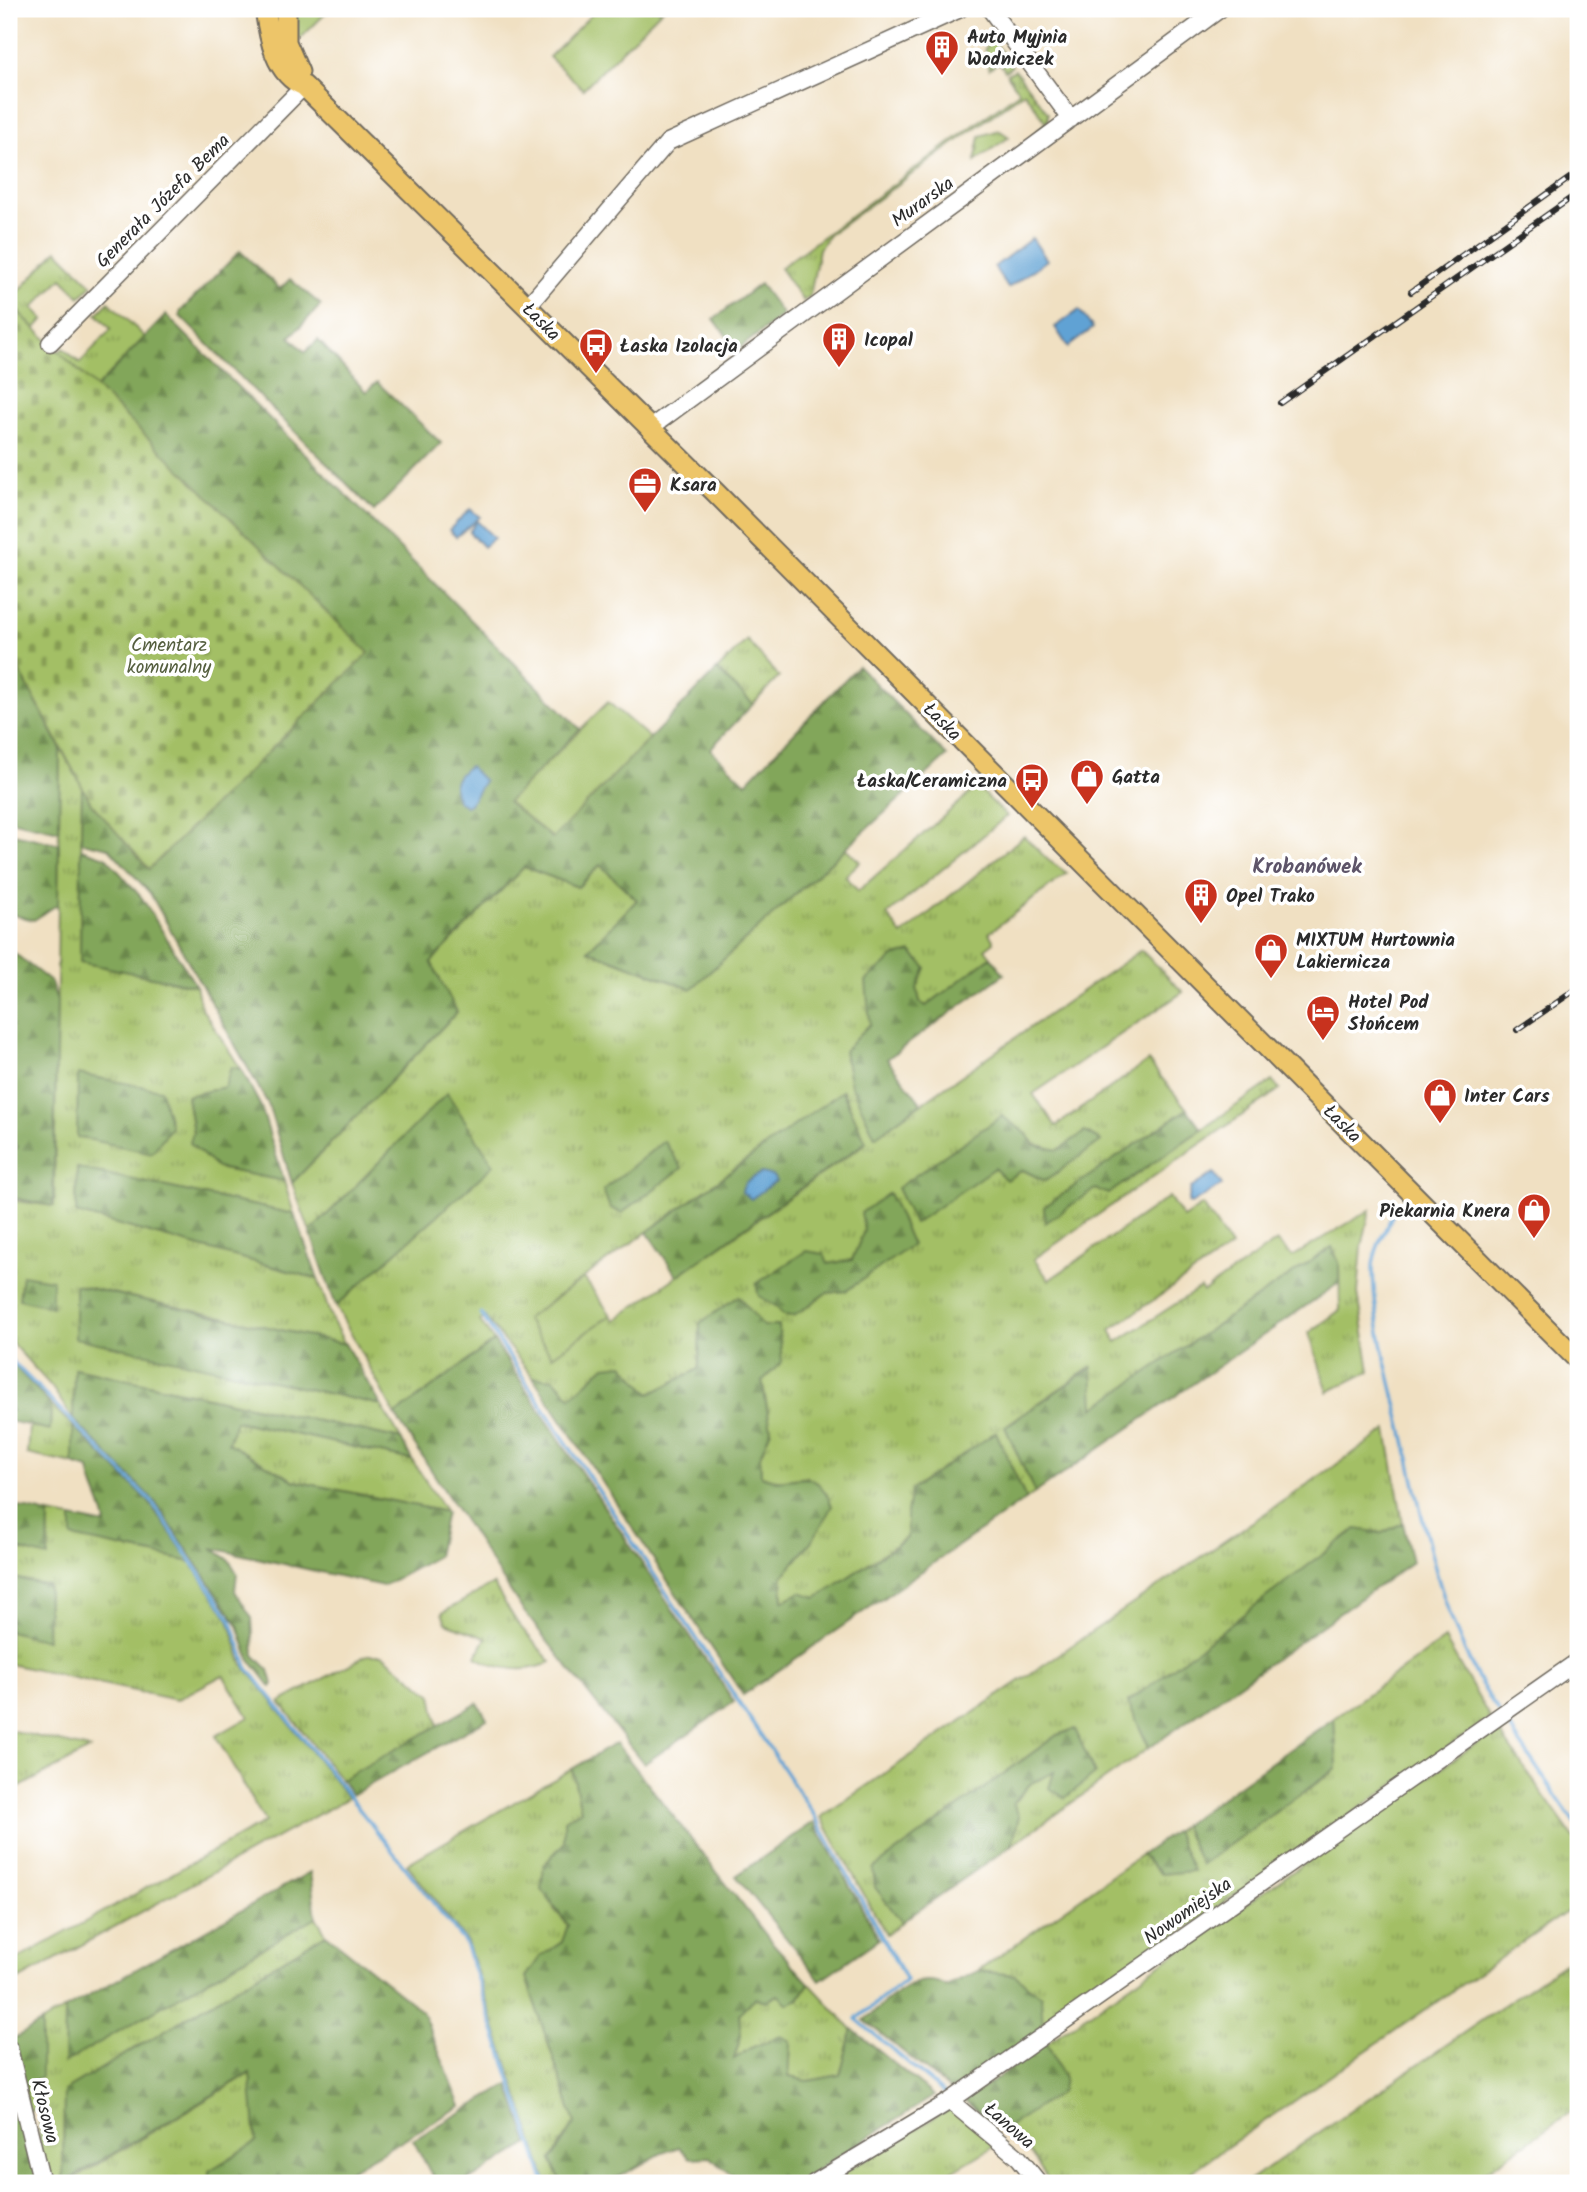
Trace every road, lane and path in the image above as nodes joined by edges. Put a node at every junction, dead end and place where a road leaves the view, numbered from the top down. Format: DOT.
graph roads {
  1 [pos="265,9"];
  2 [pos="286,9"];
  3 [pos="960,9"];
  4 [pos="990,9"];
  5 [pos="1220,9"];
  6 [pos="304,86"];
  7 [pos="1071,119"];
  8 [pos="527,307"];
  9 [pos="50,344"];
  10 [pos="650,428"];
  11 [pos="1578,1360"];
  12 [pos="1578,1661"];
  13 [pos="9,2048"];
  14 [pos="952,2099"];
  15 [pos="42,2183"];
  16 [pos="814,2183"];
  17 [pos="1039,2183"];
  1 -- 6 [label="main road, Łaska"];
  2 -- 6 [label="main road, Łaska"];
  3 -- 8 [label="street"];
  4 -- 7 [label="street"];
  5 -- 7 [label="street, Murarska"];
  6 -- 8 [label="main road, Łaska"];
  6 -- 9 [label="street, Generała Józefa Bema"];
  7 -- 10 [label="street, Murarska"];
  8 -- 10 [label="main road, Łaska"];
  10 -- 11 [label="main road, Łaska"];
  12 -- 14 [label="street, Nowomiejska"];
  13 -- 15 [label="street, Kłosowa"];
  14 -- 16 [label="street, Nowomiejska"];
  14 -- 17 [label="street, Łanowa"];
}
